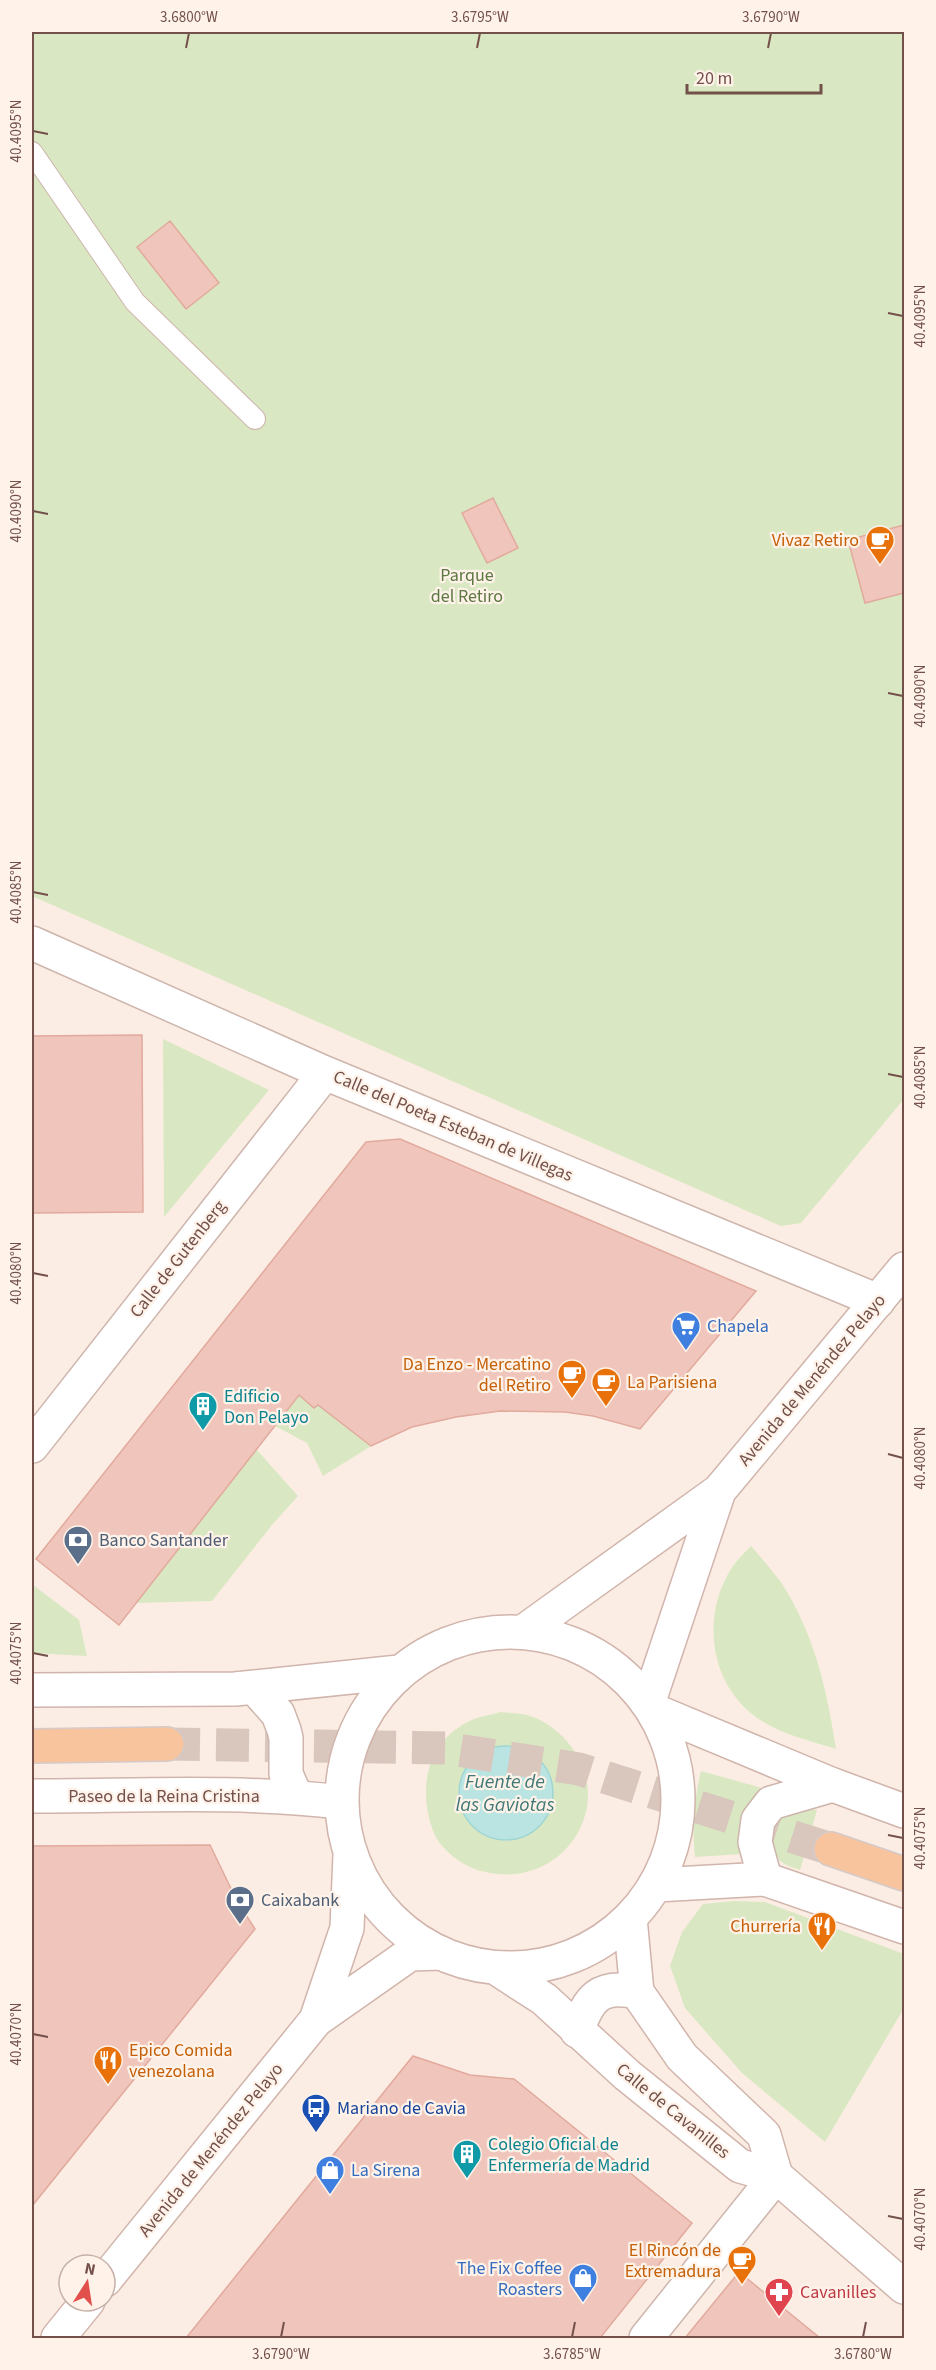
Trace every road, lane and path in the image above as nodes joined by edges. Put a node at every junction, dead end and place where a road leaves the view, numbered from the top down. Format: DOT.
graph roads {
  1 [pos="32,152"];
  2 [pos="255,419"];
  3 [pos="32,943"];
  4 [pos="325,1073"];
  5 [pos="904,1269"];
  6 [pos="878,1301"];
  7 [pos="32,1446"];
  8 [pos="719,1491"];
  9 [pos="522,1632"];
  10 [pos="399,1672"];
  11 [pos="255,1688"];
  12 [pos="32,1690"];
  13 [pos="651,1707"];
  14 [pos="167,1744"];
  15 [pos="32,1746"];
  16 [pos="833,1785"];
  17 [pos="32,1796"];
  18 [pos="296,1797"];
  19 [pos="341,1802"];
  20 [pos="904,1812"];
  21 [pos="831,1849"];
  22 [pos="350,1853"];
  23 [pos="904,1874"];
  24 [pos="765,1879"];
  25 [pos="656,1885"];
  26 [pos="630,1918"];
  27 [pos="904,1927"];
  28 [pos="441,1953"];
  29 [pos="496,1968"];
  30 [pos="637,1992"];
  31 [pos="316,2019"];
  32 [pos="577,2031"];
  33 [pos="776,2176"];
  34 [pos="117,2265"];
  35 [pos="904,2287"];
  36 [pos="78,2313"];
  37 [pos="58,2338"];
  38 [pos="646,2338"];
  1 -- 2 [label="lane"];
  3 -- 4 [label="main road, Calle del Poeta Esteban de Villegas"];
  4 -- 6 [label="main road, Calle del Poeta Esteban de Villegas"];
  4 -- 7 [label="main road, Calle de Gutenberg"];
  5 -- 6 [label="main road, Avenida de Menéndez Pelayo"];
  6 -- 8 [label="main road, Avenida de Menéndez Pelayo"];
  8 -- 9 [label="main road, Avenida de Menéndez Pelayo"];
  8 -- 13 [label="main road, Avenida de Menéndez Pelayo"];
  9 -- 10 [label="main road"];
  9 -- 13 [label="main road"];
  10 -- 11 [label="main road"];
  10 -- 19 [label="main road"];
  11 -- 12 [label="main road"];
  11 -- 18 [label="main road"];
  13 -- 16 [label="main road"];
  13 -- 25 [label="main road"];
  14 -- 15 [label="main road"];
  16 -- 20 [label="main road"];
  16 -- 24 [label="main road"];
  17 -- 18 [label="main road, Paseo de la Reina Cristina"];
  18 -- 19 [label="main road, Paseo de la Reina Cristina"];
  19 -- 22 [label="main road"];
  21 -- 23 [label="main road"];
  22 -- 28 [label="main road"];
  22 -- 31 [label="main road, Avenida de Menéndez Pelayo"];
  24 -- 25 [label="main road"];
  24 -- 27 [label="main road"];
  25 -- 26 [label="main road"];
  26 -- 29 [label="main road"];
  26 -- 30 [label="main road"];
  28 -- 29 [label="main road"];
  28 -- 31 [label="main road, Avenida de Menéndez Pelayo"];
  29 -- 32 [label="main road, Calle de Cavanilles"];
  30 -- 32 [label="main road"];
  30 -- 33 [label="main road"];
  31 -- 34 [label="main road, Avenida de Menéndez Pelayo"];
  32 -- 33 [label="main road, Calle de Cavanilles"];
  33 -- 35 [label="main road, Calle de Cavanilles"];
  33 -- 38 [label="main road"];
  36 -- 37 [label="main road"];
}
